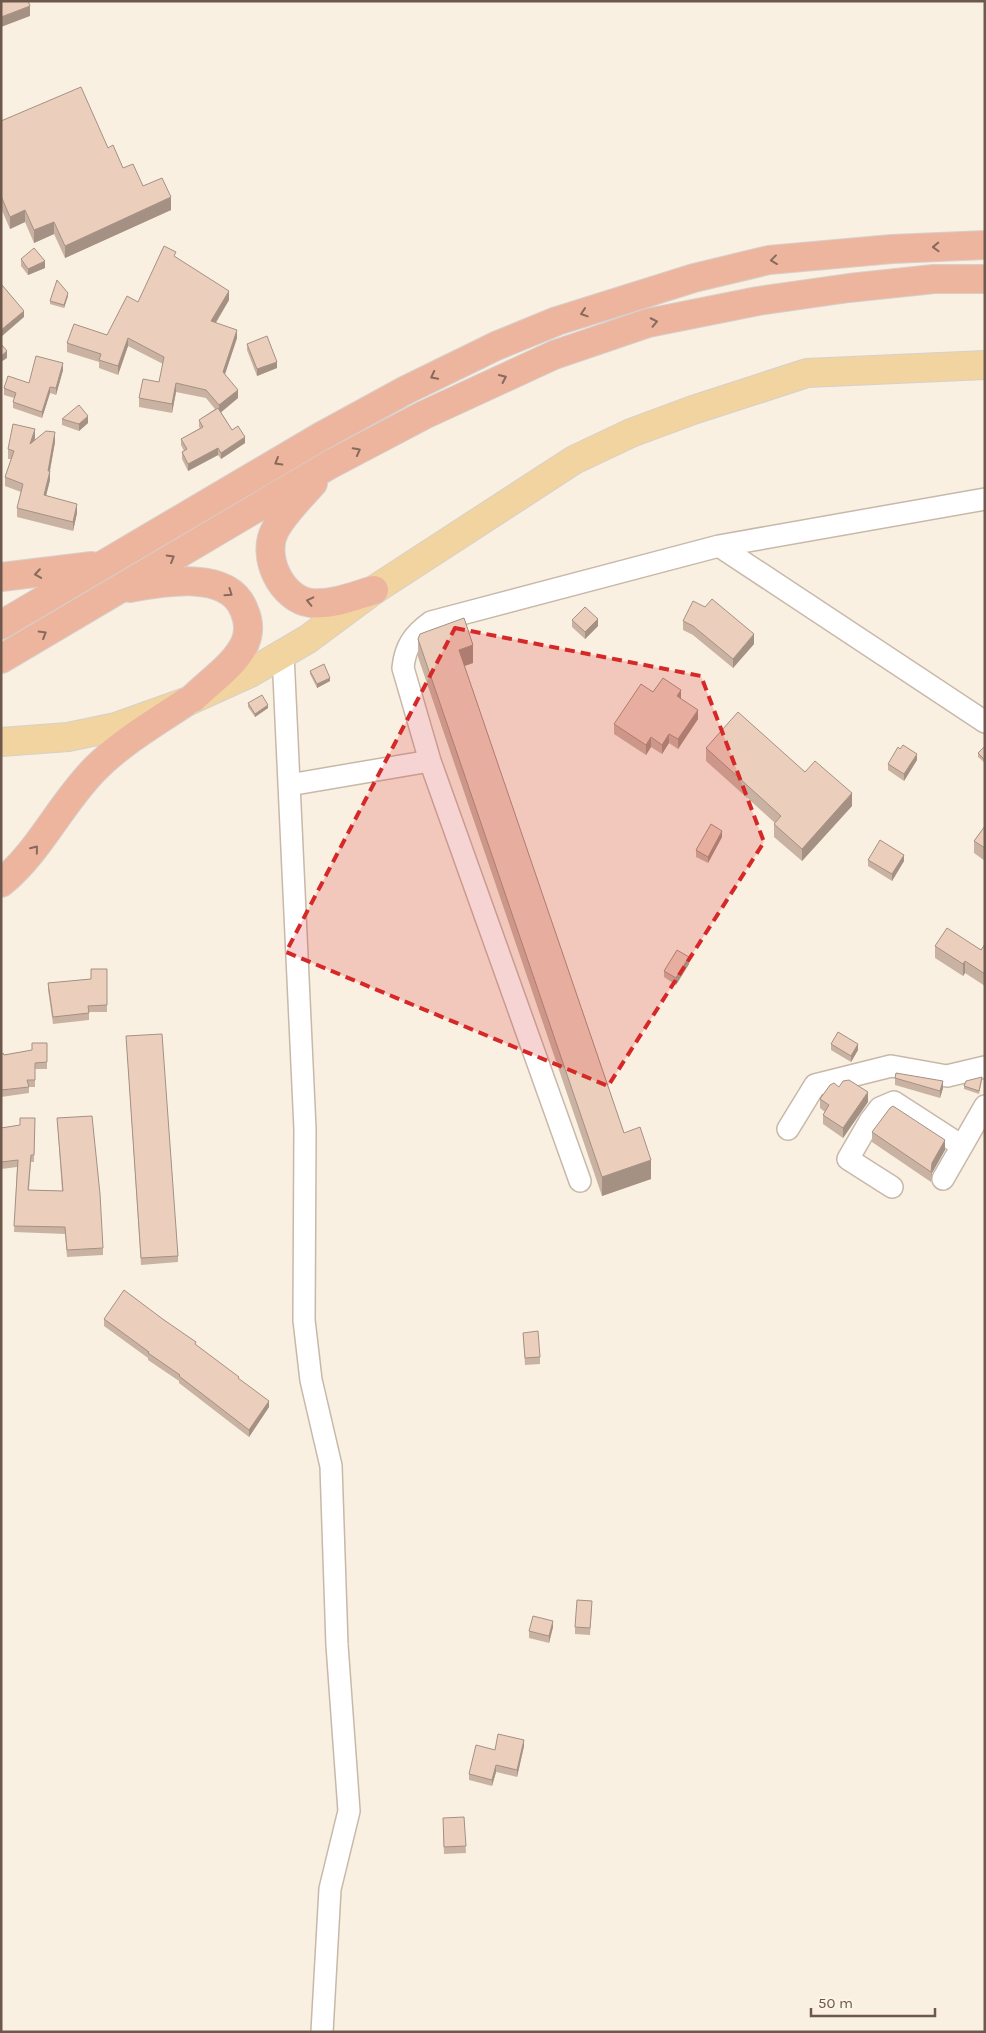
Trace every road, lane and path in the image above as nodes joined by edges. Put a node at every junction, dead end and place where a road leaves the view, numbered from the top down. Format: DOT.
graph roads {
  1 [pos="985,245"];
  2 [pos="985,279"];
  3 [pos="985,365"];
  4 [pos="329,465"];
  5 [pos="985,499"];
  6 [pos="719,546"];
  7 [pos="103,565"];
  8 [pos="1,577"];
  9 [pos="374,590"];
  10 [pos="114,591"];
  11 [pos="1,625"];
  12 [pos="283,654"];
  13 [pos="1,659"];
  14 [pos="190,700"];
  15 [pos="983,719"];
  16 [pos="1,742"];
  17 [pos="430,760"];
  18 [pos="289,785"];
  19 [pos="1,883"];
  20 [pos="985,1067"];
  21 [pos="985,1106"];
  22 [pos="788,1129"];
  23 [pos="962,1146"];
  24 [pos="943,1179"];
  25 [pos="580,1181"];
  26 [pos="892,1187"];
  27 [pos="322,2032"];
  1 -- 7 [label="highway, one-way"];
  4 -- 2 [label="highway, one-way"];
  3 -- 9 [label="main road"];
  9 -- 4 [label="highway, one-way"];
  10 -- 4 [label="highway, one-way"];
  5 -- 6 [label="street"];
  6 -- 15 [label="street"];
  6 -- 17 [label="street"];
  7 -- 8 [label="highway, one-way"];
  7 -- 11 [label="highway"];
  9 -- 12 [label="main road"];
  13 -- 10 [label="highway, one-way"];
  10 -- 14 [label="highway, one-way"];
  12 -- 14 [label="main road"];
  12 -- 18 [label="street"];
  14 -- 16 [label="main road"];
  19 -- 14 [label="highway, one-way"];
  17 -- 18 [label="street"];
  17 -- 25 [label="street"];
  18 -- 27 [label="street"];
  20 -- 22 [label="street"];
  21 -- 23 [label="street"];
  23 -- 24 [label="street"];
  23 -- 26 [label="street"];
}
